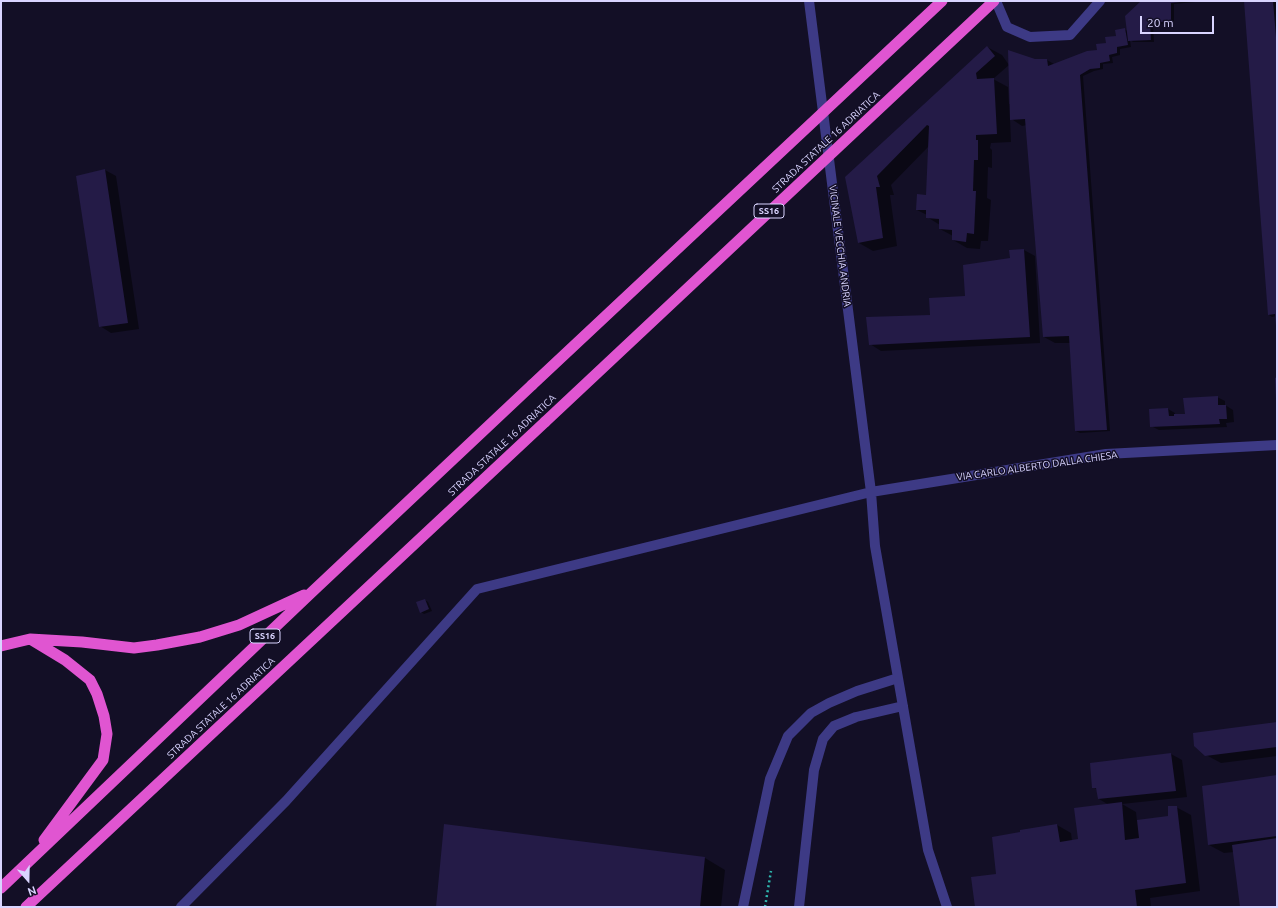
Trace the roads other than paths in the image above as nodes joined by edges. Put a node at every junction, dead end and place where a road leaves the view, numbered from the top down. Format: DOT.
graph roads {
  1 [pos="942,1"];
  2 [pos="995,1"];
  3 [pos="1100,1"];
  4 [pos="811,3"];
  5 [pos="1277,445"];
  6 [pos="871,492"];
  7 [pos="312,592"];
  8 [pos="30,639"];
  9 [pos="1,646"];
  10 [pos="898,678"];
  11 [pos="902,706"];
  12 [pos="25,865"];
  13 [pos="1,888"];
  14 [pos="26,907"];
  15 [pos="180,907"];
  16 [pos="743,907"];
  17 [pos="799,907"];
  18 [pos="947,907"];
  1 -- 7 [label="highway, STRADA STATALE 16 ADRIATICA / SS16, bridge"];
  2 -- 3 [label="street"];
  2 -- 14 [label="highway, STRADA STATALE 16 ADRIATICA / SS16, bridge"];
  4 -- 6 [label="street, VICINALE VECCHIA ANDRIA"];
  5 -- 6 [label="street, VIA CARLO ALBERTO DALLA CHIESA"];
  6 -- 10 [label="street, VICINALE VECCHIA ANDRIA"];
  6 -- 15 [label="street, VIA CARLO ALBERTO DALLA CHIESA"];
  7 -- 8 [label="highway"];
  7 -- 12 [label="highway, STRADA STATALE 16 ADRIATICA / SS16"];
  8 -- 9 [label="highway"];
  8 -- 12 [label="highway"];
  10 -- 11 [label="street, VICINALE VECCHIA ANDRIA"];
  10 -- 16 [label="street"];
  11 -- 17 [label="street"];
  11 -- 18 [label="street, VICINALE VECCHIA ANDRIA"];
  12 -- 13 [label="highway, STRADA STATALE 16 ADRIATICA / SS16"];
}
